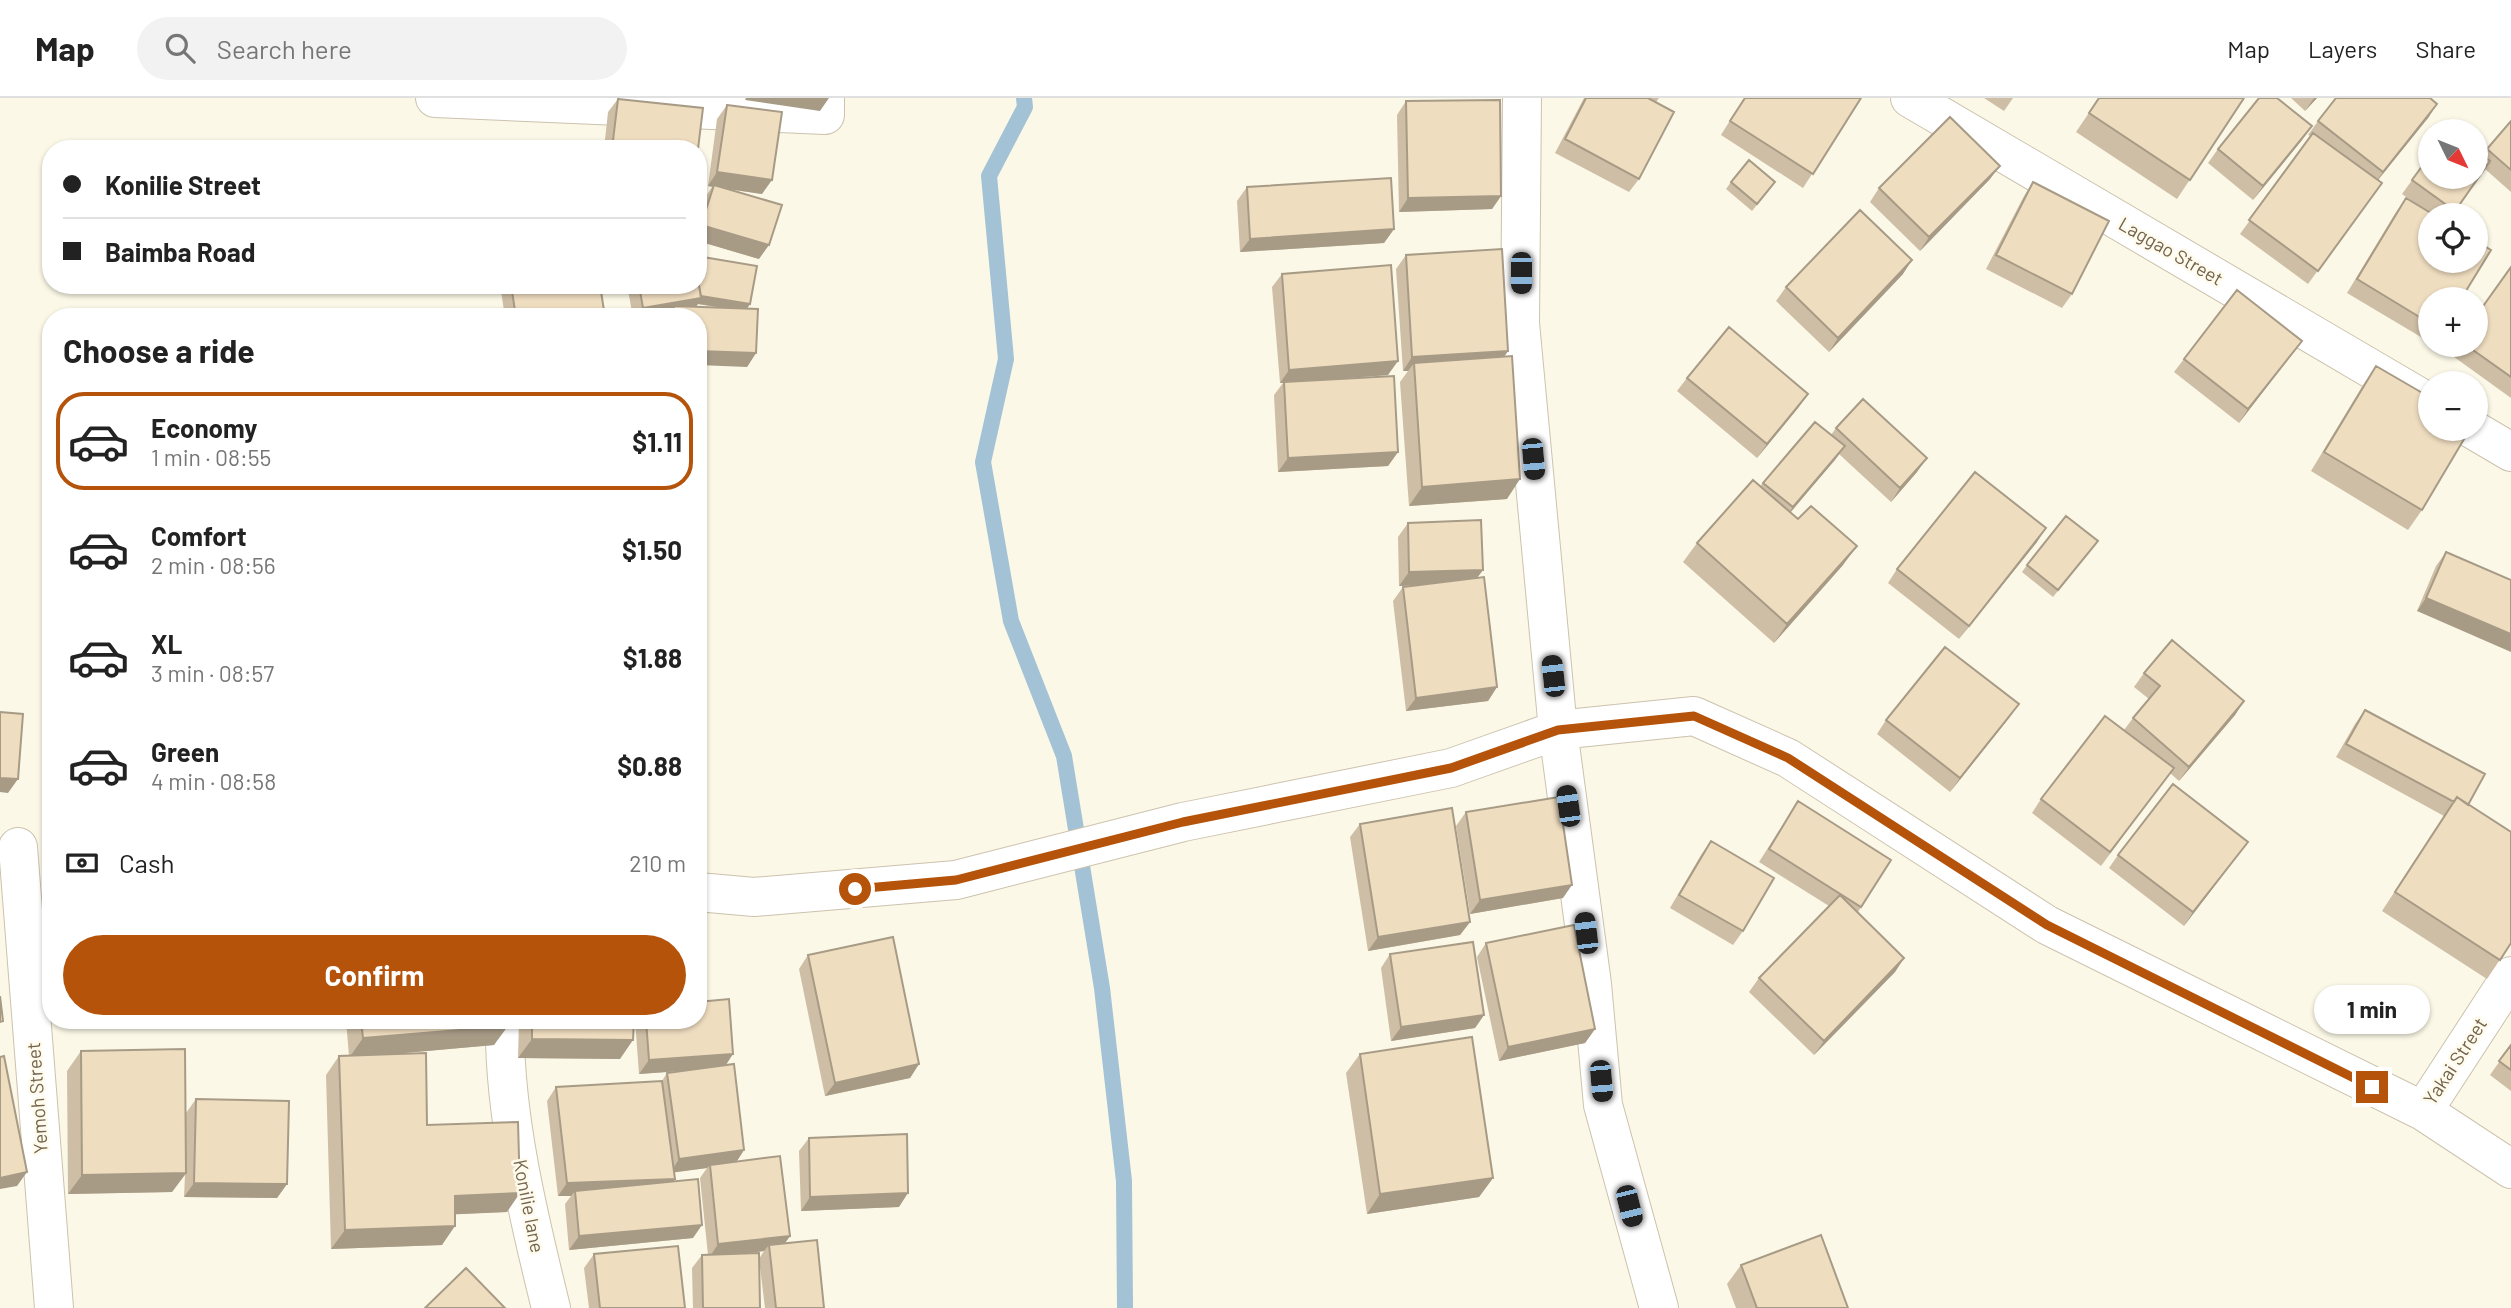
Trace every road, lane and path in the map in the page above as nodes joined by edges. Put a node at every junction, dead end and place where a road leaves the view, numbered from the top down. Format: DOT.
graph roads {
  1 [pos="435,98"];
  2 [pos="1522,98"];
  3 [pos="1910,98"];
  4 [pos="825,107"];
  5 [pos="2418,396"];
  6 [pos="2488,438"];
  7 [pos="2511,452"];
  8 [pos="1558,730"];
  9 [pos="23,847"];
  10 [pos="707,893"];
  11 [pos="2511,976"];
  12 [pos="505,1029"];
  13 [pos="2423,1111"];
  14 [pos="2511,1170"];
  15 [pos="54,1308"];
  16 [pos="551,1308"];
  17 [pos="1659,1308"];
  1 -- 4 [label="street"];
  2 -- 8 [label="street"];
  3 -- 5 [label="street, Laggao Street"];
  6 -- 7 [label="street"];
  8 -- 10 [label="street"];
  8 -- 13 [label="street"];
  8 -- 17 [label="street"];
  9 -- 15 [label="street, Yemoh Street"];
  11 -- 13 [label="street, Yakai Street"];
  12 -- 16 [label="street, Konilie lane"];
  13 -- 14 [label="street"];
}
